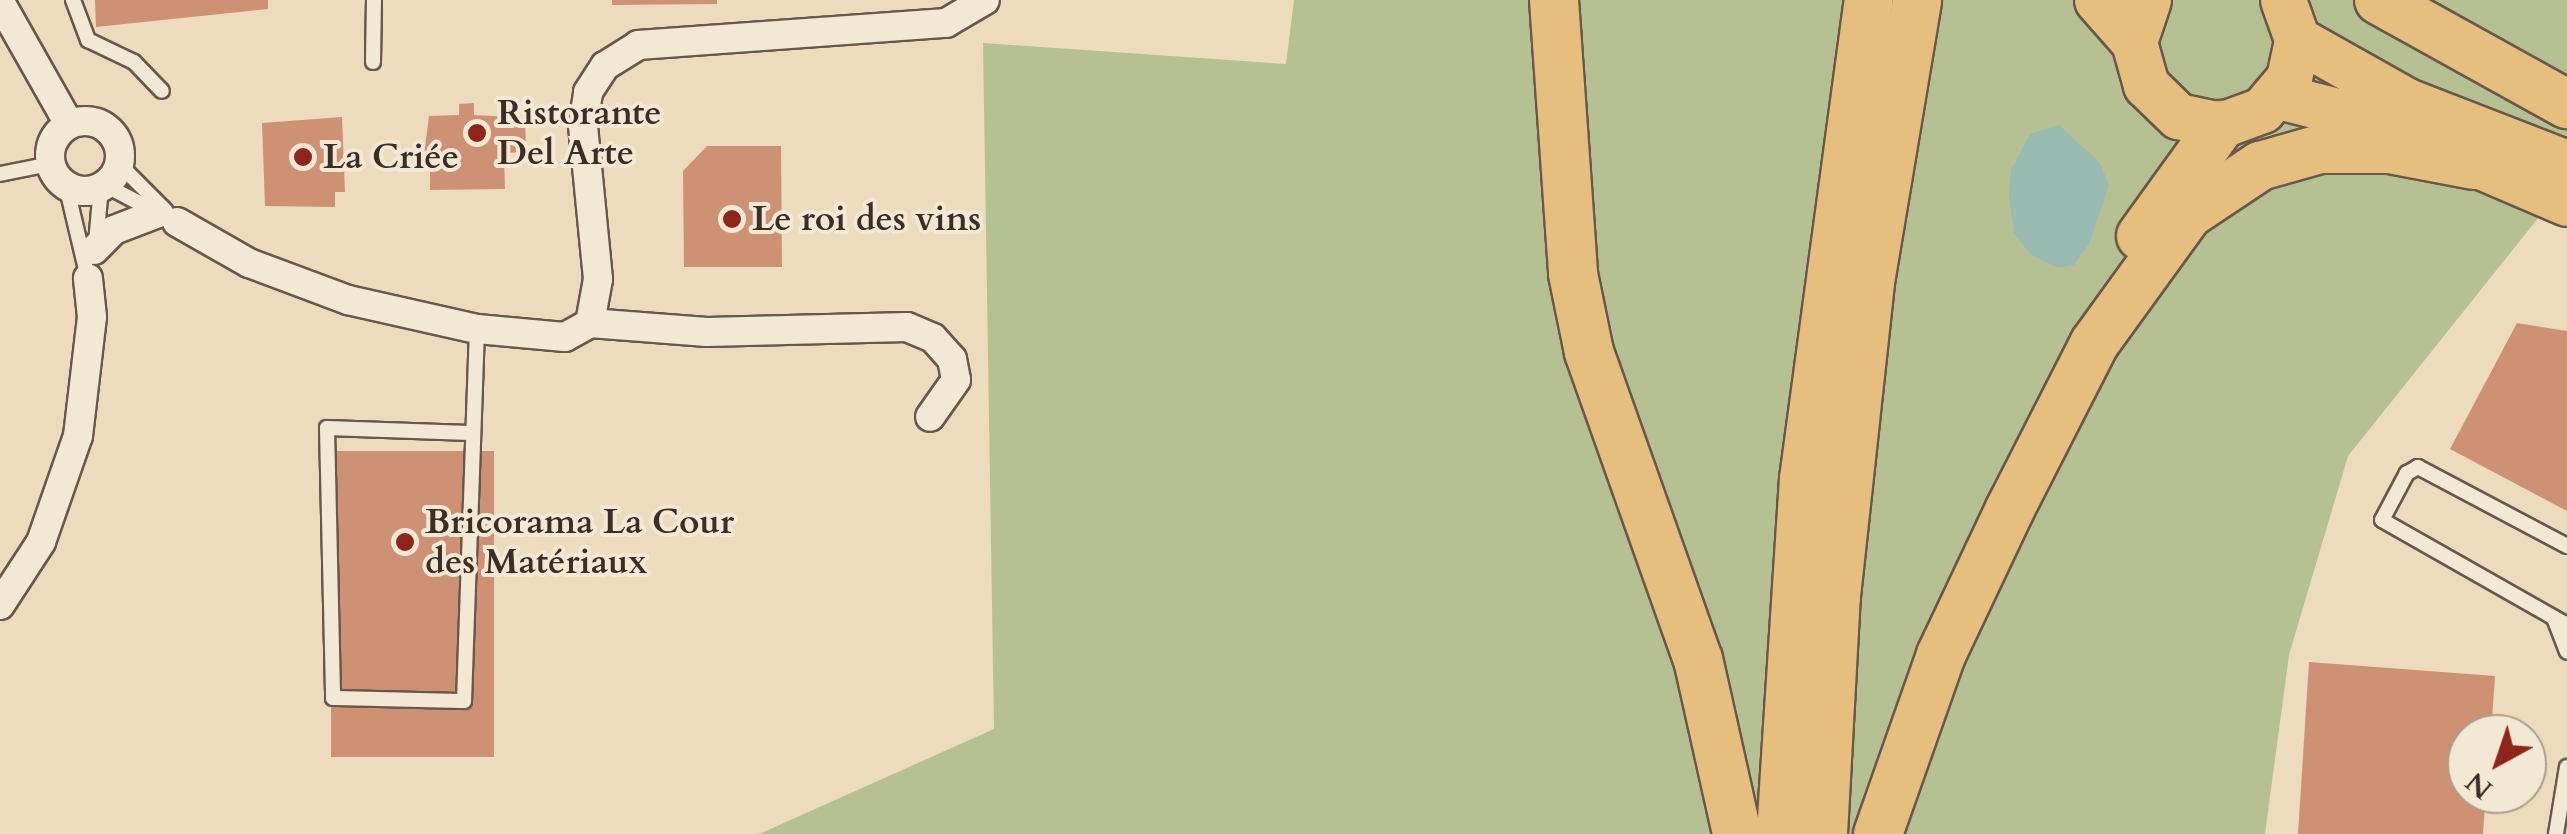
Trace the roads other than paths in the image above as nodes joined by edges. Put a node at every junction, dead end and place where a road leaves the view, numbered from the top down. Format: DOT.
graph roads {
  1 [pos="73,0"];
  2 [pos="374,0"];
  3 [pos="985,0"];
  4 [pos="1554,0"];
  5 [pos="1870,0"];
  6 [pos="1917,0"];
  7 [pos="2098,0"];
  8 [pos="2379,0"];
  9 [pos="0,2"];
  10 [pos="2290,19"];
  11 [pos="2141,21"];
  12 [pos="373,62"];
  13 [pos="162,91"];
  14 [pos="2278,96"];
  15 [pos="2567,104"];
  16 [pos="69,124"];
  17 [pos="2221,124"];
  18 [pos="2567,163"];
  19 [pos="2474,165"];
  20 [pos="0,174"];
  21 [pos="58,174"];
  22 [pos="108,179"];
  23 [pos="2567,203"];
  24 [pos="167,218"];
  25 [pos="94,250"];
  26 [pos="88,278"];
  27 [pos="590,323"];
  28 [pos="477,329"];
  29 [pos="2094,344"];
  30 [pos="930,417"];
  31 [pos="470,433"];
  32 [pos="2567,546"];
  33 [pos="0,605"];
  34 [pos="2560,621"];
  35 [pos="2567,652"];
  36 [pos="2567,767"];
  37 [pos="1737,834"];
  38 [pos="1780,834"];
  39 [pos="1823,834"];
  40 [pos="1878,834"];
  41 [pos="2556,834"];
  1 -- 13 [label="lane"];
  2 -- 12 [label="lane"];
  3 -- 27 [label="street"];
  4 -- 37 [label="highway"];
  5 -- 38 [label="highway"];
  6 -- 39 [label="highway"];
  7 -- 11 [label="main road"];
  8 -- 15 [label="highway"];
  9 -- 16 [label="street"];
  10 -- 14 [label="main road"];
  10 -- 18 [label="main road"];
  11 -- 17 [label="main road"];
  14 -- 17 [label="main road"];
  14 -- 19 [label="main road"];
  16 -- 21 [label="street"];
  16 -- 22 [label="street"];
  17 -- 29 [label="highway"];
  19 -- 23 [label="main road"];
  19 -- 29 [label="highway"];
  20 -- 21 [label="lane"];
  21 -- 22 [label="street"];
  21 -- 26 [label="lane"];
  22 -- 24 [label="lane"];
  22 -- 24 [label="lane"];
  22 -- 25 [label="lane"];
  24 -- 25 [label="street"];
  24 -- 28 [label="street"];
  25 -- 26 [label="lane"];
  26 -- 33 [label="street"];
  27 -- 28 [label="street"];
  27 -- 30 [label="street"];
  28 -- 31 [label="lane"];
  29 -- 40 [label="highway"];
  31 -- 31 [label="lane"];
  32 -- 34 [label="lane"];
  34 -- 35 [label="lane"];
  36 -- 41 [label="lane"];
}
